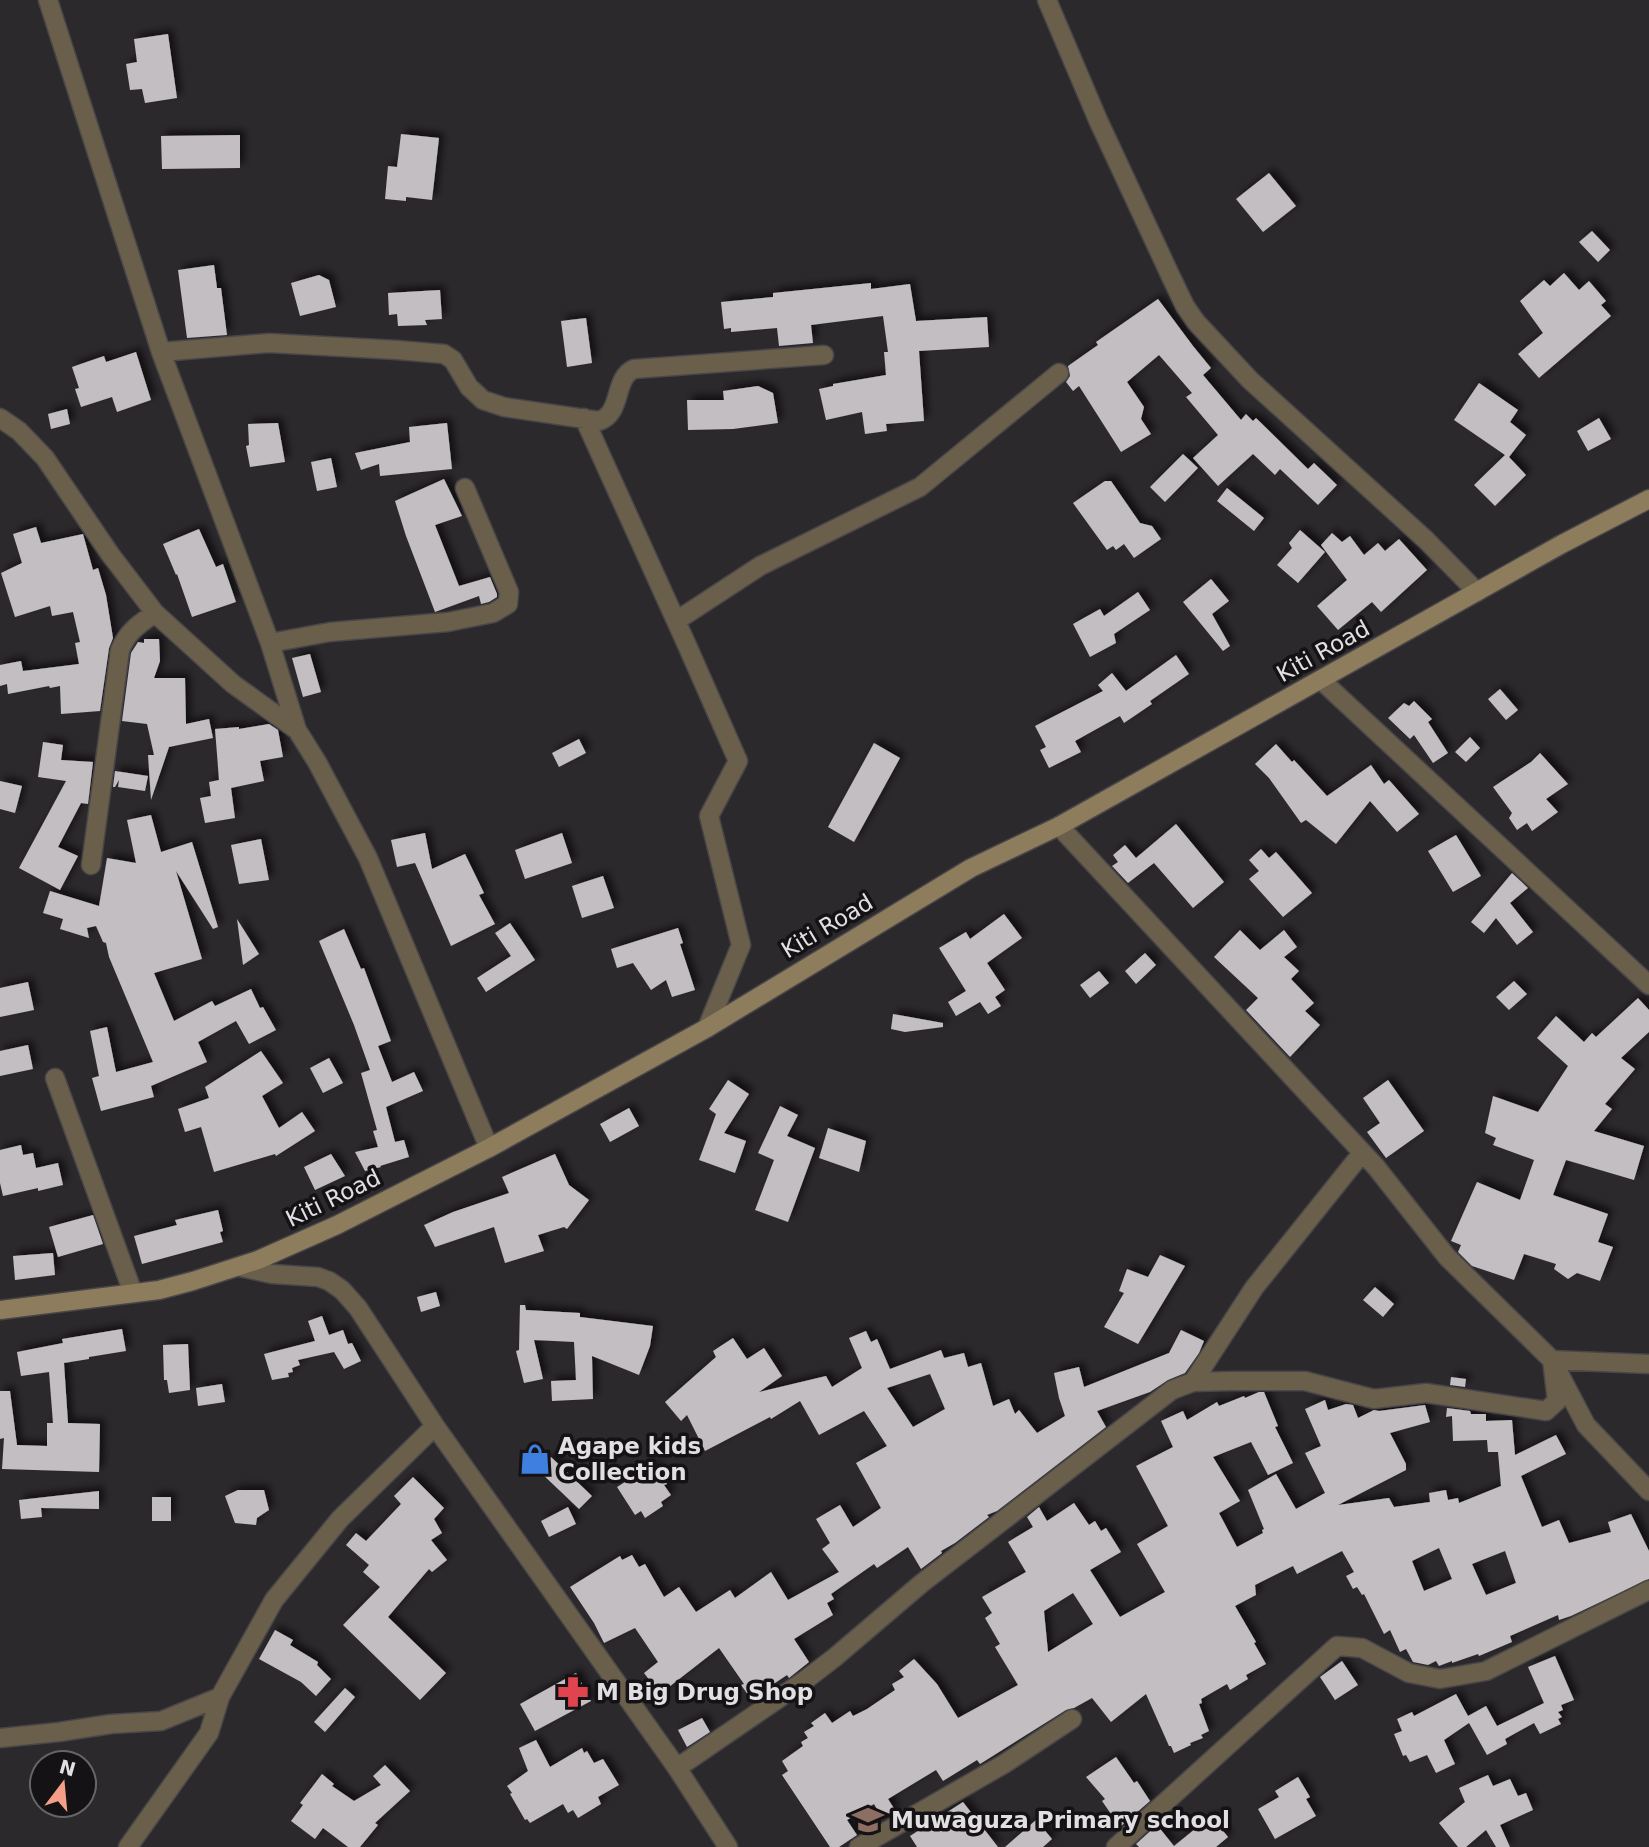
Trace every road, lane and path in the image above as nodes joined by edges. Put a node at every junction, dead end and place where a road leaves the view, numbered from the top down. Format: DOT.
graph roads {
  1 [pos="48,0"];
  2 [pos="1047,0"];
  3 [pos="160,352"];
  4 [pos="824,355"];
  5 [pos="1059,373"];
  6 [pos="0,418"];
  7 [pos="584,418"];
  8 [pos="465,488"];
  9 [pos="1649,499"];
  10 [pos="1477,592"];
  11 [pos="155,613"];
  12 [pos="676,621"];
  13 [pos="270,643"];
  14 [pos="1321,680"];
  15 [pos="297,730"];
  16 [pos="1059,826"];
  17 [pos="91,865"];
  18 [pos="1649,985"];
  19 [pos="707,1028"];
  20 [pos="55,1078"];
  21 [pos="489,1148"];
  22 [pos="1362,1153"];
  23 [pos="240,1267"];
  24 [pos="133,1293"];
  25 [pos="0,1310"];
  26 [pos="1552,1360"];
  27 [pos="1649,1364"];
  28 [pos="1193,1382"];
  29 [pos="435,1426"];
  30 [pos="1649,1492"];
  31 [pos="1649,1590"];
  32 [pos="220,1697"];
  33 [pos="1072,1719"];
  34 [pos="0,1738"];
  35 [pos="677,1768"];
  36 [pos="128,1847"];
  37 [pos="728,1847"];
  38 [pos="859,1847"];
  39 [pos="1115,1847"];
  1 -- 3 [label="street"];
  2 -- 10 [label="street"];
  3 -- 7 [label="street"];
  3 -- 13 [label="street"];
  4 -- 7 [label="street"];
  5 -- 12 [label="street"];
  6 -- 11 [label="street"];
  7 -- 12 [label="street"];
  8 -- 13 [label="street"];
  9 -- 10 [label="street, Kiti Road"];
  10 -- 14 [label="street, Kiti Road"];
  11 -- 15 [label="street"];
  11 -- 17 [label="street"];
  12 -- 19 [label="street"];
  13 -- 15 [label="street"];
  14 -- 16 [label="street, Kiti Road"];
  14 -- 18 [label="street"];
  15 -- 21 [label="street"];
  16 -- 19 [label="street, Kiti Road"];
  16 -- 22 [label="street"];
  19 -- 21 [label="street, Kiti Road"];
  20 -- 24 [label="street"];
  21 -- 23 [label="street, Kiti Road"];
  22 -- 26 [label="street"];
  22 -- 28 [label="street"];
  23 -- 24 [label="street, Kiti Road"];
  23 -- 29 [label="street"];
  24 -- 25 [label="street, Kiti Road"];
  26 -- 27 [label="street"];
  26 -- 28 [label="street"];
  26 -- 30 [label="street"];
  28 -- 35 [label="street"];
  29 -- 32 [label="street"];
  29 -- 35 [label="street"];
  31 -- 39 [label="street"];
  32 -- 34 [label="street"];
  32 -- 36 [label="street"];
  33 -- 38 [label="street"];
  35 -- 37 [label="street"];
}
